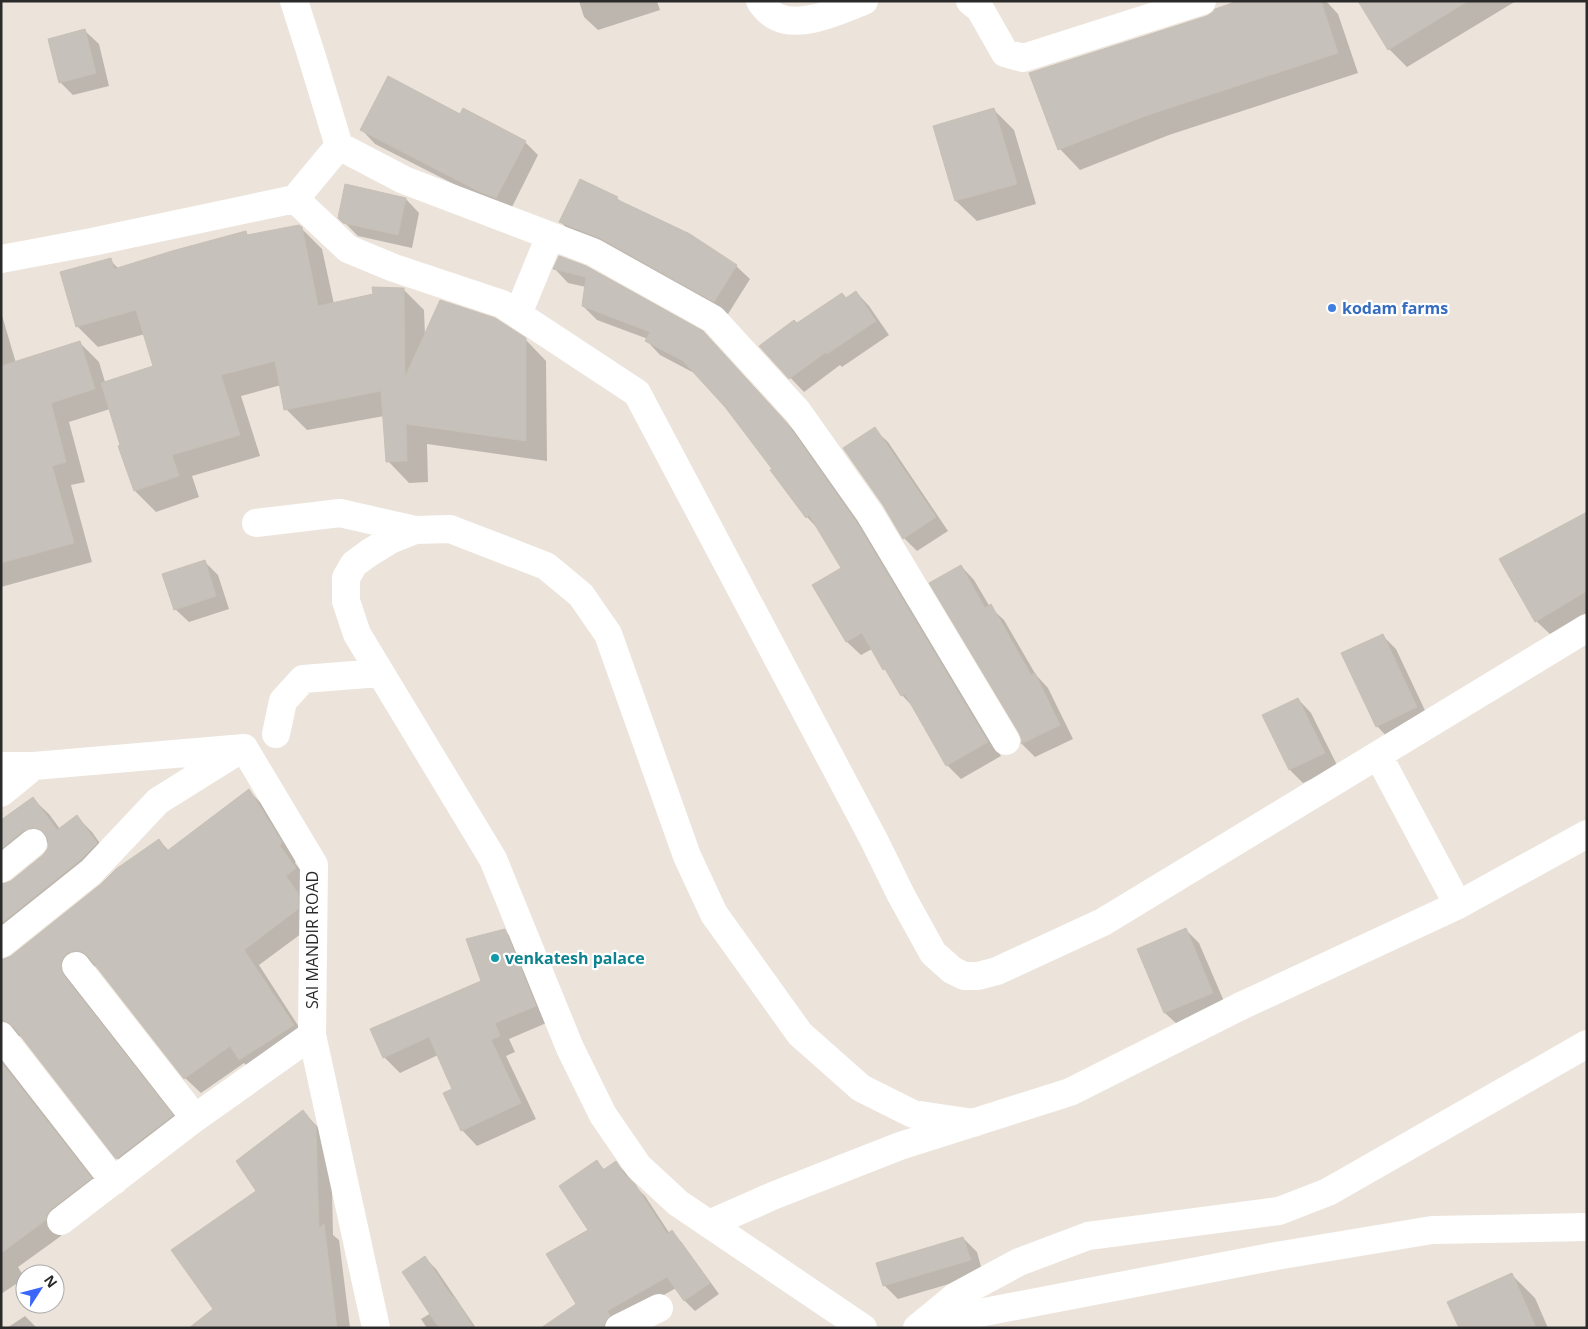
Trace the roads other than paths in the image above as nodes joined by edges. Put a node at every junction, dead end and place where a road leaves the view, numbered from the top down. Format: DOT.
graph roads {
  1 [pos="294,1"];
  2 [pos="760,1"];
  3 [pos="864,1"];
  4 [pos="970,1"];
  5 [pos="1202,1"];
  6 [pos="339,146"];
  7 [pos="295,199"];
  8 [pos="550,236"];
  9 [pos="1,259"];
  10 [pos="518,314"];
  11 [pos="256,523"];
  12 [pos="415,530"];
  13 [pos="1587,628"];
  14 [pos="380,673"];
  15 [pos="276,734"];
  16 [pos="1006,741"];
  17 [pos="244,748"];
  18 [pos="1378,755"];
  19 [pos="1,766"];
  20 [pos="34,766"];
  21 [pos="1,793"];
  22 [pos="1587,834"];
  23 [pos="33,843"];
  24 [pos="1,869"];
  25 [pos="1458,905"];
  26 [pos="1,944"];
  27 [pos="76,966"];
  28 [pos="312,1035"];
  29 [pos="1,1036"];
  30 [pos="1587,1044"];
  31 [pos="195,1118"];
  32 [pos="974,1123"];
  33 [pos="114,1181"];
  34 [pos="61,1221"];
  35 [pos="709,1224"];
  36 [pos="1587,1227"];
  37 [pos="659,1308"];
  38 [pos="920,1326"];
  39 [pos="376,1328"];
  40 [pos="619,1328"];
  41 [pos="863,1328"];
  1 -- 6 [label="street"];
  2 -- 3 [label="street"];
  4 -- 5 [label="street"];
  6 -- 7 [label="street"];
  6 -- 8 [label="street"];
  7 -- 9 [label="street"];
  7 -- 10 [label="street"];
  8 -- 10 [label="street"];
  8 -- 16 [label="street"];
  10 -- 18 [label="street"];
  11 -- 12 [label="street"];
  12 -- 14 [label="street"];
  12 -- 32 [label="street"];
  13 -- 18 [label="street"];
  14 -- 15 [label="street"];
  14 -- 35 [label="street"];
  17 -- 20 [label="street"];
  17 -- 26 [label="street"];
  17 -- 28 [label="street, SAI MANDIR ROAD"];
  18 -- 25 [label="street"];
  19 -- 20 [label="street"];
  20 -- 21 [label="street"];
  22 -- 25 [label="street"];
  23 -- 24 [label="street"];
  25 -- 32 [label="street"];
  27 -- 31 [label="street"];
  28 -- 31 [label="street"];
  28 -- 39 [label="street, SAI MANDIR ROAD"];
  29 -- 33 [label="street"];
  30 -- 38 [label="street"];
  31 -- 33 [label="street"];
  32 -- 35 [label="street"];
  33 -- 34 [label="street"];
  35 -- 41 [label="street"];
  36 -- 38 [label="street"];
  37 -- 40 [label="street"];
}
